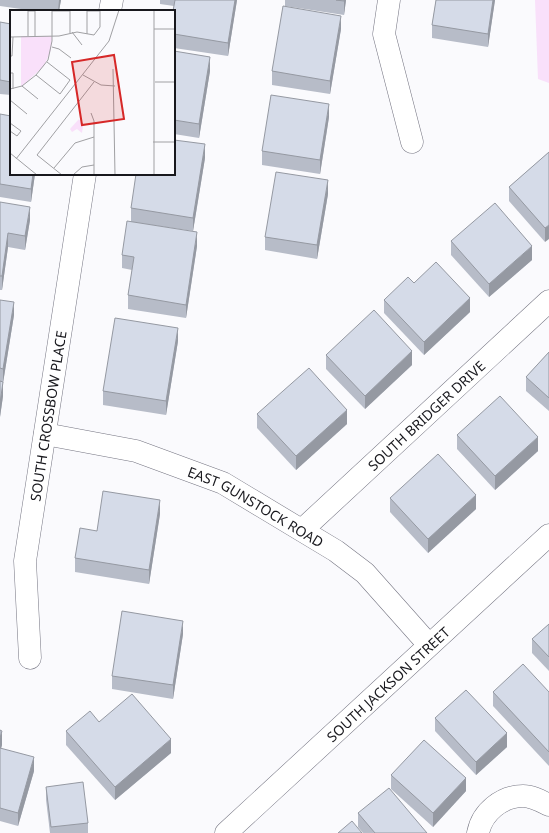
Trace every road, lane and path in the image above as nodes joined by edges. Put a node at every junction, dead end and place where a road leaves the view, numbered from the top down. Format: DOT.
graph roads {
  1 [pos="112,0"];
  2 [pos="389,0"];
  3 [pos="110,10"];
  4 [pos="412,142"];
  5 [pos="85,175"];
  6 [pos="549,301"];
  7 [pos="45,434"];
  8 [pos="302,530"];
  9 [pos="549,535"];
  10 [pos="429,645"];
  11 [pos="30,658"];
  12 [pos="549,805"];
  13 [pos="226,833"];
  14 [pos="478,833"];
  1 -- 3 [label="street"];
  2 -- 4 [label="street"];
  5 -- 7 [label="street, SOUTH CROSSBOW PLACE"];
  6 -- 8 [label="street, SOUTH BRIDGER DRIVE"];
  7 -- 8 [label="street, EAST GUNSTOCK ROAD"];
  7 -- 11 [label="street, SOUTH CROSSBOW PLACE"];
  8 -- 10 [label="street, EAST GUNSTOCK ROAD"];
  9 -- 10 [label="street, SOUTH JACKSON STREET"];
  10 -- 13 [label="street, SOUTH JACKSON STREET"];
  12 -- 14 [label="street"];
}
